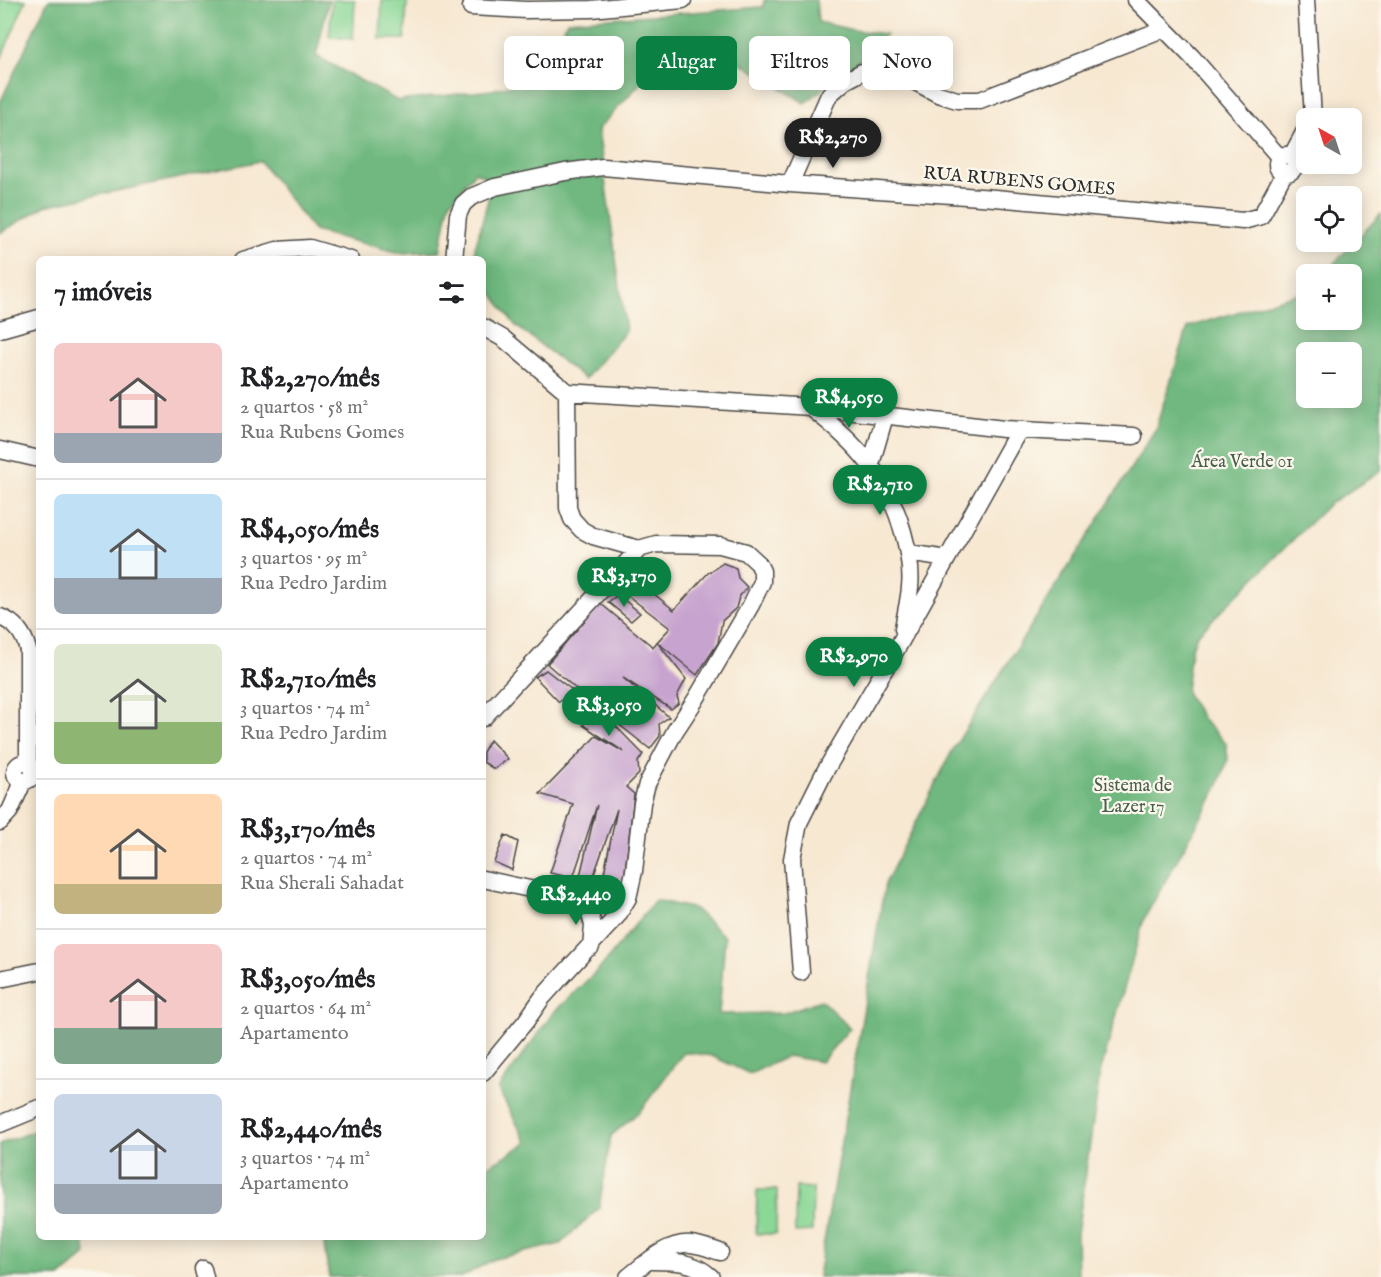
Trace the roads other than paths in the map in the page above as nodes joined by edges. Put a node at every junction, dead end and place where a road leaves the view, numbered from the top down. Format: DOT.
graph roads {
  1 [pos="683,0"];
  2 [pos="1136,0"];
  3 [pos="1306,0"];
  4 [pos="471,7"];
  5 [pos="1163,29"];
  6 [pos="1312,108"];
  7 [pos="1296,145"];
  8 [pos="1285,162"];
  9 [pos="790,184"];
  10 [pos="257,256"];
  11 [pos="337,256"];
  12 [pos="454,256"];
  13 [pos="36,319"];
  14 [pos="0,329"];
  15 [pos="486,329"];
  16 [pos="567,392"];
  17 [pos="811,407"];
  18 [pos="885,416"];
  19 [pos="1019,430"];
  20 [pos="1134,436"];
  21 [pos="0,450"];
  22 [pos="36,458"];
  23 [pos="871,464"];
  24 [pos="639,549"];
  25 [pos="909,553"];
  26 [pos="947,559"];
  27 [pos="0,617"];
  28 [pos="900,643"];
  29 [pos="486,715"];
  30 [pos="23,771"];
  31 [pos="0,822"];
  32 [pos="486,880"];
  33 [pos="628,898"];
  34 [pos="586,901"];
  35 [pos="590,947"];
  36 [pos="36,972"];
  37 [pos="801,972"];
  38 [pos="0,980"];
  39 [pos="486,1069"];
  40 [pos="36,1109"];
  41 [pos="0,1124"];
  42 [pos="720,1252"];
  43 [pos="648,1261"];
  44 [pos="628,1277"];
  45 [pos="711,1277"];
  1 -- 4 [label="street"];
  2 -- 5 [label="street"];
  3 -- 6 [label="street"];
  5 -- 8 [label="street"];
  5 -- 9 [label="street"];
  7 -- 8 [label="street, RUA RUBENS GOMES"];
  8 -- 9 [label="street, RUA RUBENS GOMES"];
  9 -- 12 [label="street, RUA RUBENS GOMES"];
  10 -- 11 [label="street"];
  13 -- 14 [label="street"];
  15 -- 16 [label="street"];
  16 -- 17 [label="street"];
  16 -- 24 [label="street"];
  17 -- 18 [label="street"];
  17 -- 23 [label="street"];
  18 -- 19 [label="street"];
  18 -- 23 [label="street"];
  19 -- 20 [label="street"];
  19 -- 26 [label="street"];
  21 -- 22 [label="street"];
  23 -- 25 [label="street"];
  24 -- 29 [label="street"];
  24 -- 33 [label="street"];
  25 -- 26 [label="street"];
  25 -- 28 [label="street"];
  26 -- 28 [label="street"];
  27 -- 30 [label="street"];
  28 -- 37 [label="street"];
  30 -- 31 [label="street"];
  32 -- 34 [label="street"];
  33 -- 34 [label="street"];
  33 -- 35 [label="street"];
  34 -- 35 [label="street"];
  35 -- 39 [label="street"];
  36 -- 38 [label="street"];
  40 -- 41 [label="street"];
  42 -- 43 [label="street"];
  43 -- 44 [label="street"];
  43 -- 45 [label="street"];
}
